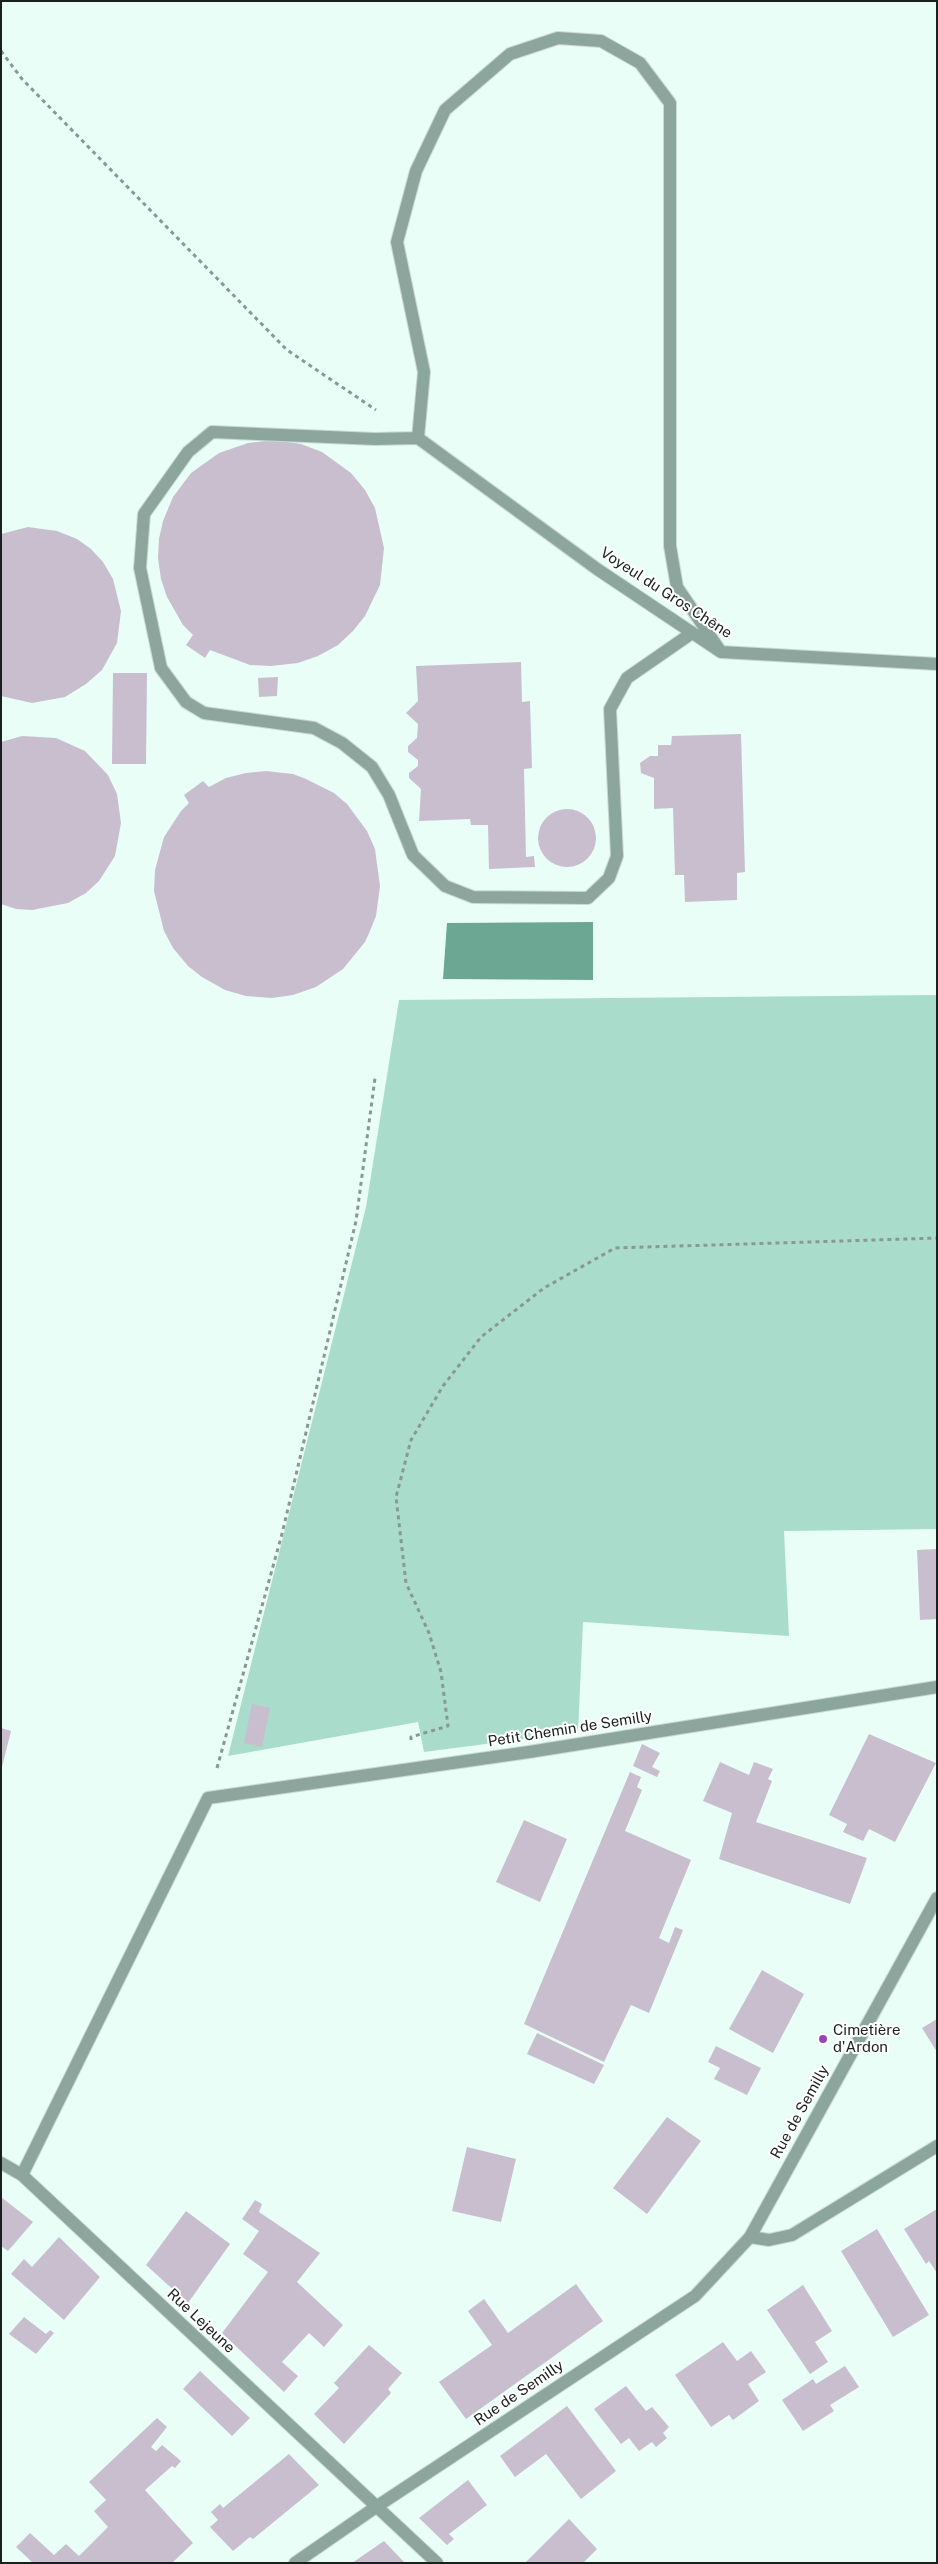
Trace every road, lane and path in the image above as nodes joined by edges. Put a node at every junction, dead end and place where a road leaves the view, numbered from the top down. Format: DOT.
graph roads {
  1 [pos="1,51"];
  2 [pos="377,410"];
  3 [pos="418,438"];
  4 [pos="692,633"];
  5 [pos="721,652"];
  6 [pos="937,664"];
  7 [pos="375,1078"];
  8 [pos="937,1238"];
  9 [pos="937,1687"];
  10 [pos="407,1770"];
  11 [pos="208,1798"];
  12 [pos="937,1898"];
  13 [pos="937,2146"];
  14 [pos="1,2163"];
  15 [pos="22,2176"];
  16 [pos="750,2237"];
  17 [pos="376,2507"];
  18 [pos="295,2563"];
  19 [pos="437,2563"];
  1 -- 2 [label="path"];
  3 -- 4 [label="street, Voyeul du Gros Chêne"];
  3 -- 4 [label="street"];
  3 -- 5 [label="street"];
  4 -- 5 [label="street, Voyeul du Gros Chêne"];
  5 -- 6 [label="street, Voyeul du Gros Chêne"];
  7 -- 11 [label="path"];
  8 -- 10 [label="path"];
  9 -- 10 [label="street, Petit Chemin de Semilly"];
  10 -- 11 [label="street, Petit Chemin de Semilly"];
  11 -- 15 [label="street"];
  12 -- 16 [label="street, Rue de Semilly"];
  13 -- 16 [label="street"];
  14 -- 15 [label="street, Rue Lejeune"];
  15 -- 17 [label="street, Rue Lejeune"];
  16 -- 17 [label="street, Rue de Semilly"];
  17 -- 18 [label="street, Rue de Semilly"];
  17 -- 19 [label="street, Rue Lejeune"];
}
